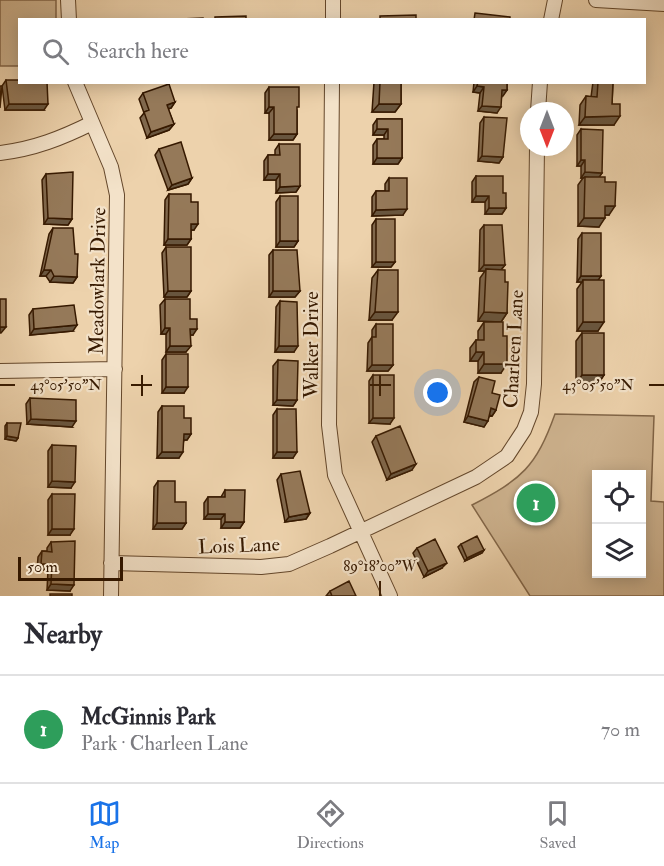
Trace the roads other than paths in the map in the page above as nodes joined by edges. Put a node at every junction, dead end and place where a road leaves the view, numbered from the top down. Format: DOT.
graph roads {
  1 [pos="68,0"];
  2 [pos="333,0"];
  3 [pos="555,0"];
  4 [pos="596,0"];
  5 [pos="664,4"];
  6 [pos="69,18"];
  7 [pos="333,18"];
  8 [pos="551,18"];
  9 [pos="76,84"];
  10 [pos="332,84"];
  11 [pos="540,84"];
  12 [pos="539,102"];
  13 [pos="92,123"];
  14 [pos="0,153"];
  15 [pos="537,156"];
  16 [pos="115,369"];
  17 [pos="0,371"];
  18 [pos="362,532"];
  19 [pos="111,563"];
  20 [pos="111,596"];
  21 [pos="390,596"];
  1 -- 6 [label="street"];
  2 -- 7 [label="street"];
  3 -- 8 [label="street"];
  4 -- 5 [label="street"];
  9 -- 13 [label="street, Meadowlark Drive"];
  10 -- 18 [label="street, Walker Drive"];
  11 -- 12 [label="street"];
  13 -- 14 [label="street"];
  13 -- 16 [label="street, Meadowlark Drive"];
  15 -- 18 [label="street, Charleen Lane"];
  16 -- 17 [label="street"];
  16 -- 19 [label="street, Meadowlark Drive"];
  18 -- 19 [label="street, Lois Lane"];
  18 -- 21 [label="street, Walker Drive"];
  19 -- 20 [label="street, Meadowlark Drive"];
}
